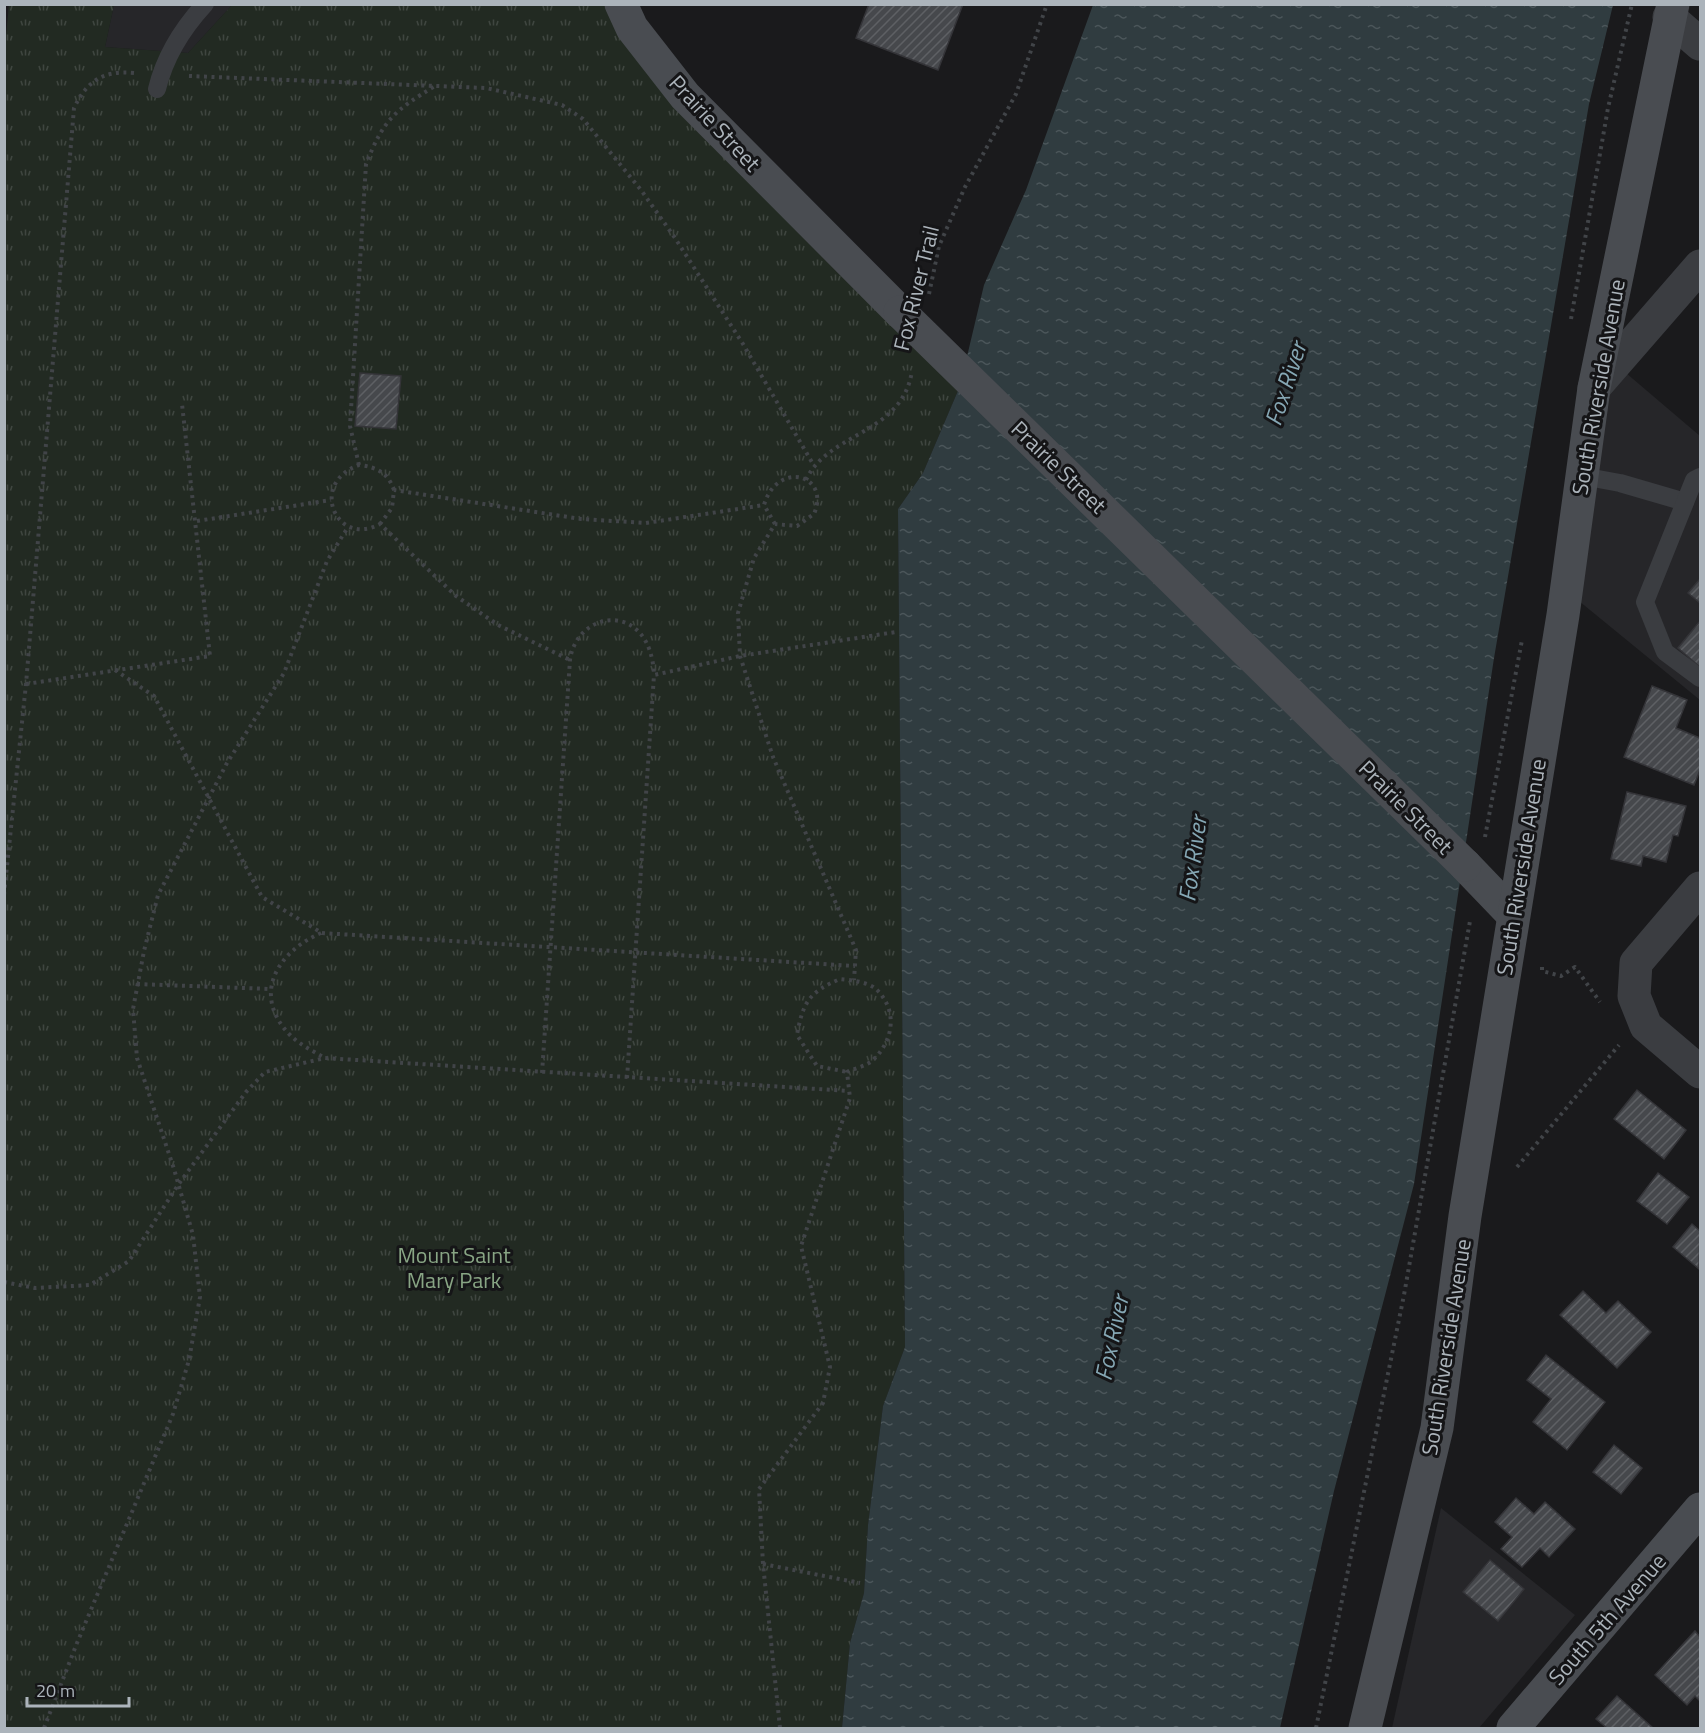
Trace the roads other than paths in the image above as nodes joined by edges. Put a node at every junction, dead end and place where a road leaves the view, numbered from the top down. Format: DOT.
graph roads {
  1 [pos="205,4"];
  2 [pos="621,4"];
  3 [pos="1671,11"];
  4 [pos="1701,44"];
  5 [pos="159,82"];
  6 [pos="1701,266"];
  7 [pos="1594,388"];
  8 [pos="1582,476"];
  9 [pos="1701,477"];
  10 [pos="1685,501"];
  11 [pos="1701,678"];
  12 [pos="1701,888"];
  13 [pos="1511,928"];
  14 [pos="1701,1072"];
  15 [pos="1701,1509"];
  16 [pos="1365,1728"];
  17 [pos="1513,1728"];
  1 -- 5 [label="lane"];
  2 -- 13 [label="street, Prairie Street, bridge"];
  3 -- 4 [label="street"];
  3 -- 7 [label="street, South Riverside Avenue"];
  6 -- 7 [label="street"];
  7 -- 8 [label="street, South Riverside Avenue"];
  8 -- 10 [label="lane"];
  8 -- 13 [label="street, South Riverside Avenue"];
  9 -- 10 [label="lane"];
  10 -- 11 [label="lane"];
  12 -- 14 [label="street"];
  13 -- 16 [label="street, South Riverside Avenue"];
  15 -- 17 [label="street, South 5th Avenue"];
}
